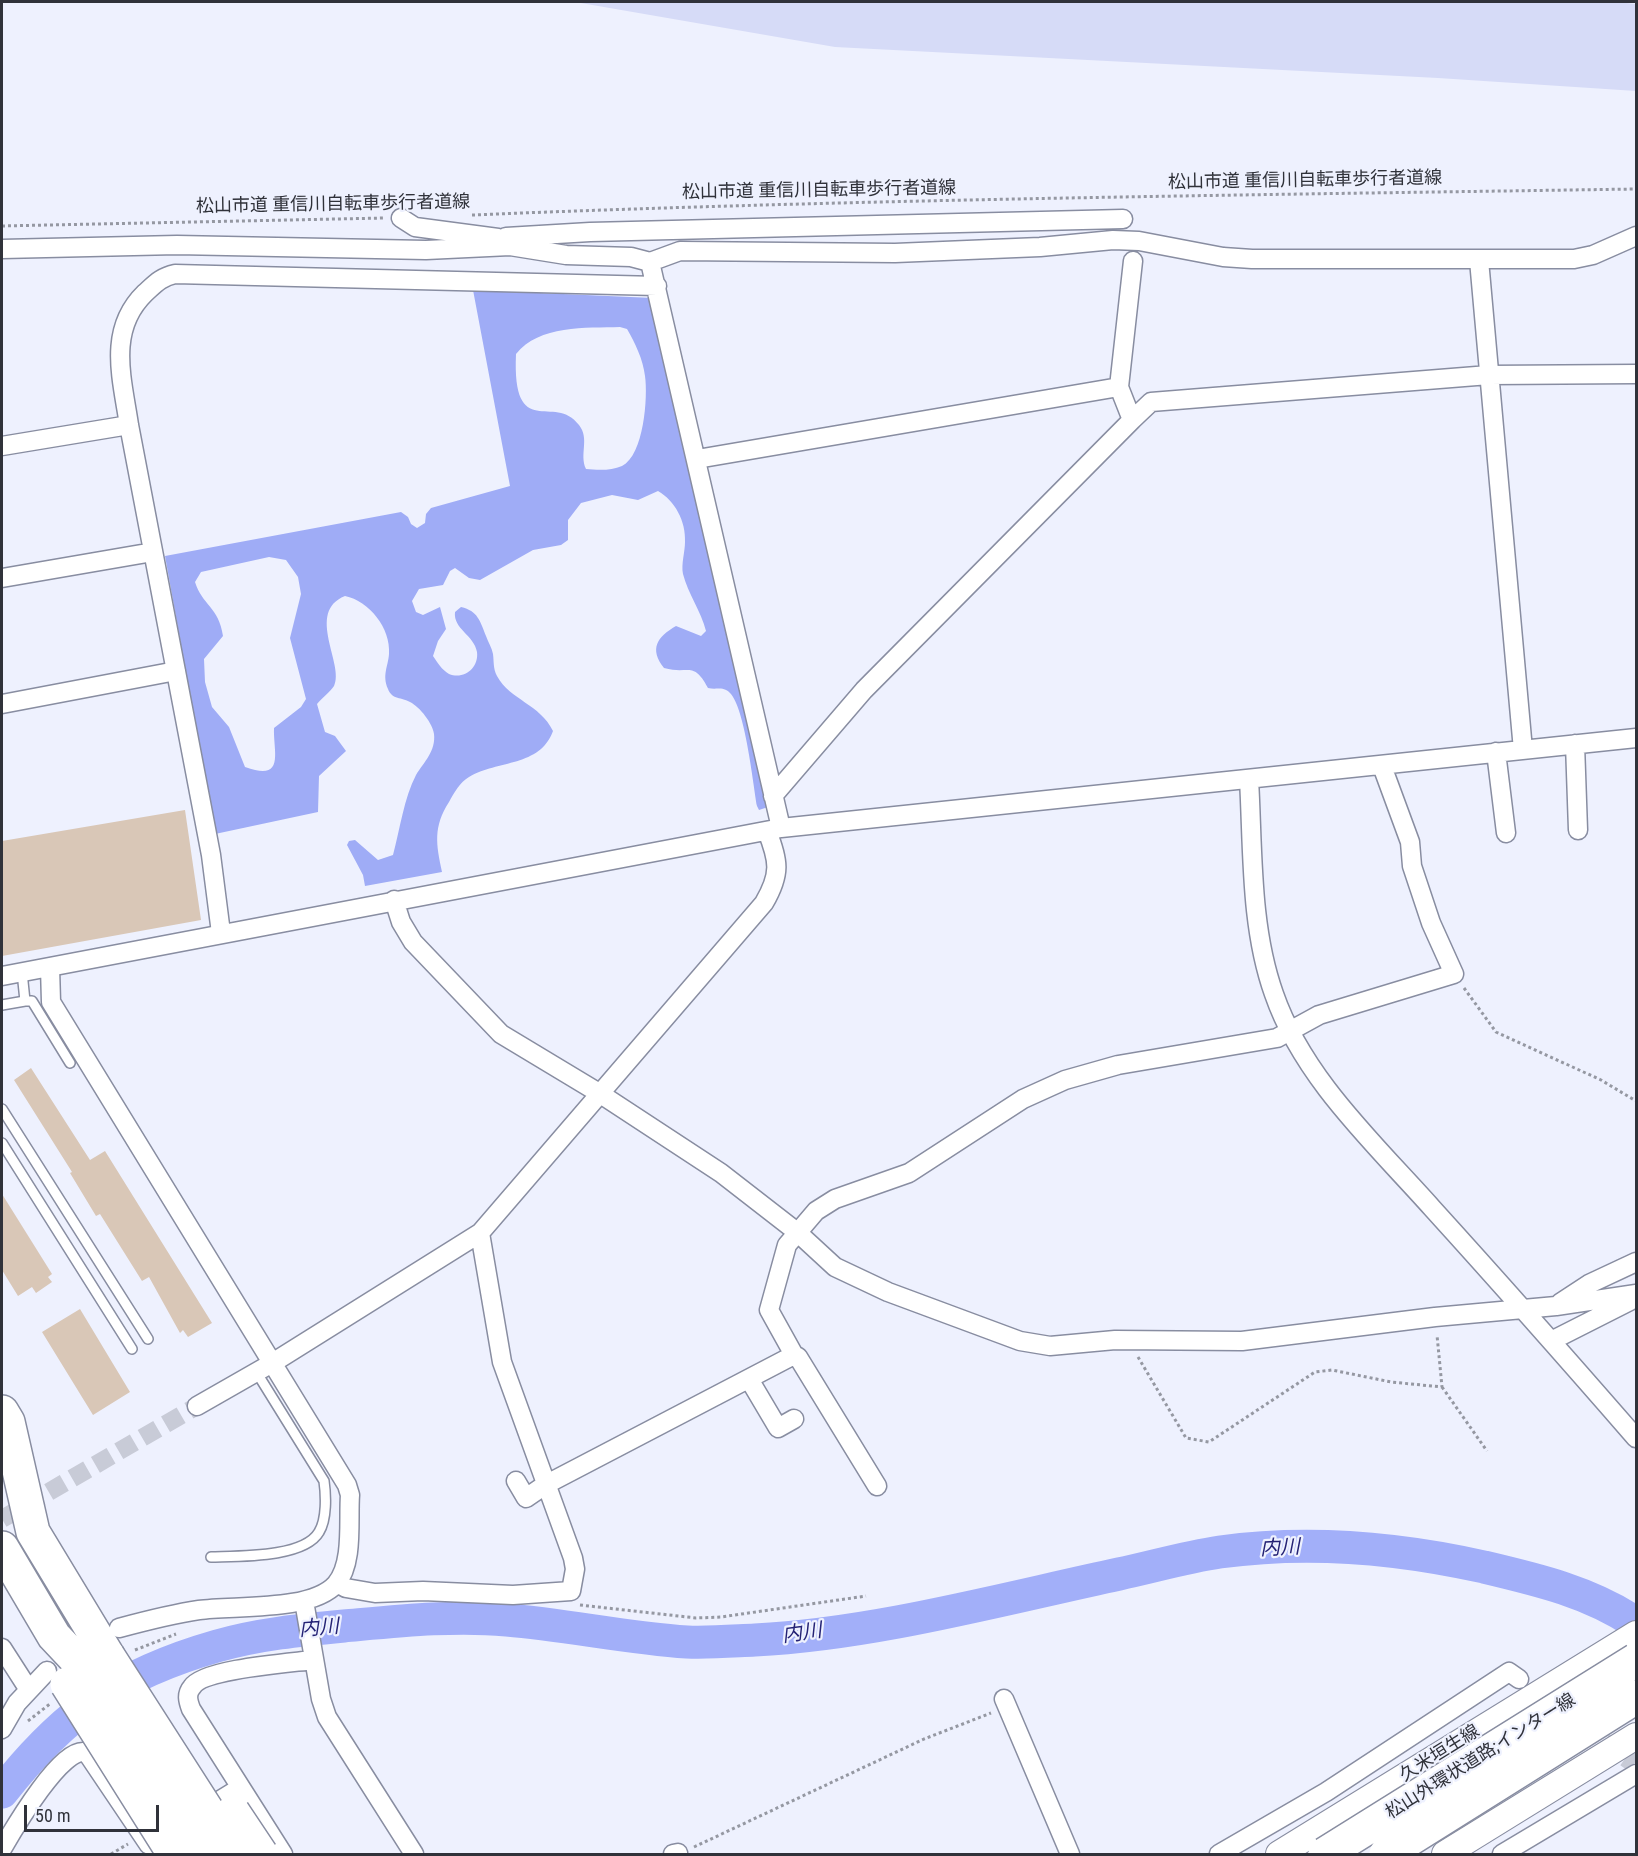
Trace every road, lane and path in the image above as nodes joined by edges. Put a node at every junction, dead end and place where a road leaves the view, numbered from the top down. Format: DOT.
graph roads {
  1 [pos="1636,189"];
  2 [pos="461,216"];
  3 [pos="401,218"];
  4 [pos="1123,219"];
  5 [pos="2,226"];
  6 [pos="1636,236"];
  7 [pos="504,242"];
  8 [pos="2,249"];
  9 [pos="1479,260"];
  10 [pos="1133,261"];
  11 [pos="651,262"];
  12 [pos="657,286"];
  13 [pos="1636,374"];
  14 [pos="1489,375"];
  15 [pos="1119,387"];
  16 [pos="1132,420"];
  17 [pos="129,425"];
  18 [pos="2,446"];
  19 [pos="696,459"];
  20 [pos="153,552"];
  21 [pos="2,578"];
  22 [pos="176,671"];
  23 [pos="2,704"];
  24 [pos="1636,738"];
  25 [pos="1575,744"];
  26 [pos="1522,750"];
  27 [pos="1496,752"];
  28 [pos="1382,766"];
  29 [pos="1249,779"];
  30 [pos="773,796"];
  31 [pos="774,830"];
  32 [pos="1578,830"];
  33 [pos="1506,833"];
  34 [pos="394,900"];
  35 [pos="221,933"];
  36 [pos="50,967"];
  37 [pos="22,972"];
  38 [pos="1454,974"];
  39 [pos="2,976"];
  40 [pos="25,1001"];
  41 [pos="2,1005"];
  42 [pos="1290,1032"];
  43 [pos="70,1063"];
  44 [pos="599,1093"];
  45 [pos="1636,1101"];
  46 [pos="2,1109"];
  47 [pos="2,1143"];
  48 [pos="797,1232"];
  49 [pos="480,1233"];
  50 [pos="1636,1262"];
  51 [pos="1636,1295"];
  52 [pos="1556,1306"];
  53 [pos="1523,1309"];
  54 [pos="1435,1317"];
  55 [pos="148,1339"];
  56 [pos="1128,1340"];
  57 [pos="1551,1341"];
  58 [pos="132,1349"];
  59 [pos="794,1355"];
  60 [pos="274,1362"];
  61 [pos="257,1372"];
  62 [pos="749,1379"];
  63 [pos="1442,1387"];
  64 [pos="196,1406"];
  65 [pos="2,1412"];
  66 [pos="794,1419"];
  67 [pos="1636,1438"];
  68 [pos="1486,1450"];
  69 [pos="516,1481"];
  70 [pos="546,1485"];
  71 [pos="877,1486"];
  72 [pos="2,1548"];
  73 [pos="211,1557"];
  74 [pos="337,1583"];
  75 [pos="866,1596"];
  76 [pos="304,1605"];
  77 [pos="579,1605"];
  78 [pos="1636,1634"];
  79 [pos="2,1648"];
  80 [pos="313,1655"];
  81 [pos="1636,1660"];
  82 [pos="92,1665"];
  83 [pos="1519,1679"];
  84 [pos="29,1690"];
  85 [pos="1636,1697"];
  86 [pos="1005,1703"];
  87 [pos="2,1729"];
  88 [pos="1636,1736"];
  89 [pos="1636,1768"];
  90 [pos="240,1788"];
  91 [pos="2,1849"];
  92 [pos="159,1851"];
  93 [pos="204,1854"];
  94 [pos="235,1854"];
  95 [pos="261,1854"];
  96 [pos="283,1854"];
  97 [pos="414,1854"];
  98 [pos="676,1854"];
  99 [pos="1070,1854"];
  100 [pos="1219,1854"];
  101 [pos="1279,1854"];
  102 [pos="1325,1854"];
  103 [pos="1386,1854"];
  104 [pos="1445,1854"];
  105 [pos="1502,1854"];
  1 -- 2 [label="path, 松山市道 重信川自転車歩行者道線"];
  3 -- 5 [label="path, 松山市道 重信川自転車歩行者道線"];
  3 -- 7 [label="street"];
  4 -- 7 [label="street"];
  6 -- 9 [label="street"];
  7 -- 8 [label="street"];
  7 -- 11 [label="street"];
  9 -- 11 [label="street"];
  9 -- 14 [label="street"];
  10 -- 15 [label="street"];
  11 -- 12 [label="street"];
  12 -- 17 [label="street"];
  12 -- 19 [label="street"];
  13 -- 14 [label="street"];
  14 -- 16 [label="street"];
  14 -- 26 [label="street"];
  15 -- 16 [label="street"];
  15 -- 19 [label="street"];
  16 -- 30 [label="street"];
  17 -- 18 [label="street"];
  17 -- 20 [label="street"];
  19 -- 30 [label="street"];
  20 -- 21 [label="street"];
  20 -- 22 [label="street"];
  22 -- 23 [label="street"];
  22 -- 35 [label="street"];
  24 -- 25 [label="street"];
  25 -- 26 [label="street"];
  25 -- 32 [label="street"];
  26 -- 27 [label="street"];
  27 -- 28 [label="street"];
  27 -- 33 [label="street"];
  28 -- 29 [label="street"];
  28 -- 38 [label="street"];
  29 -- 31 [label="street"];
  29 -- 42 [label="street"];
  30 -- 31 [label="street"];
  31 -- 34 [label="street"];
  31 -- 44 [label="street"];
  34 -- 35 [label="street"];
  34 -- 44 [label="street"];
  35 -- 36 [label="street"];
  36 -- 37 [label="street"];
  36 -- 60 [label="street"];
  37 -- 39 [label="street"];
  37 -- 40 [label="lane"];
  38 -- 42 [label="street"];
  38 -- 45 [label="path"];
  40 -- 41 [label="lane"];
  40 -- 43 [label="lane"];
  42 -- 48 [label="street"];
  42 -- 53 [label="street"];
  44 -- 48 [label="street"];
  44 -- 49 [label="street"];
  46 -- 55 [label="lane"];
  47 -- 58 [label="lane"];
  48 -- 56 [label="street"];
  48 -- 59 [label="street"];
  49 -- 60 [label="street"];
  49 -- 70 [label="street"];
  50 -- 52 [label="street"];
  51 -- 52 [label="street"];
  51 -- 57 [label="street"];
  52 -- 53 [label="street"];
  53 -- 54 [label="street"];
  53 -- 57 [label="street"];
  54 -- 56 [label="street"];
  54 -- 63 [label="path"];
  56 -- 63 [label="path"];
  57 -- 67 [label="street"];
  59 -- 62 [label="street"];
  59 -- 71 [label="street"];
  60 -- 61 [label="street"];
  60 -- 74 [label="street"];
  61 -- 64 [label="street"];
  61 -- 73 [label="lane"];
  62 -- 66 [label="street"];
  62 -- 70 [label="street"];
  63 -- 68 [label="path"];
  65 -- 82 [label="highway"];
  69 -- 70 [label="street"];
  70 -- 74 [label="street"];
  72 -- 82 [label="highway"];
  74 -- 76 [label="street"];
  75 -- 77 [label="path"];
  76 -- 80 [label="street"];
  76 -- 82 [label="street"];
  78 -- 101 [label="main road, 久米垣生線"];
  79 -- 84 [label="street"];
  80 -- 90 [label="street"];
  80 -- 97 [label="street"];
  81 -- 102 [label="highway, 松山外環状道路;インター線, bridge"];
  82 -- 84 [label="street"];
  82 -- 92 [label="highway, bridge"];
  82 -- 93 [label="highway, bridge"];
  82 -- 94 [label="highway, bridge"];
  82 -- 95 [label="highway, bridge"];
  83 -- 100 [label="street"];
  84 -- 87 [label="street"];
  85 -- 103 [label="highway, 松山外環状道路;インター線, bridge"];
  86 -- 98 [label="path"];
  86 -- 99 [label="street"];
  88 -- 104 [label="main road"];
  89 -- 105 [label="street"];
  90 -- 92 [label="street"];
  90 -- 96 [label="street"];
  91 -- 92 [label="street"];
}
